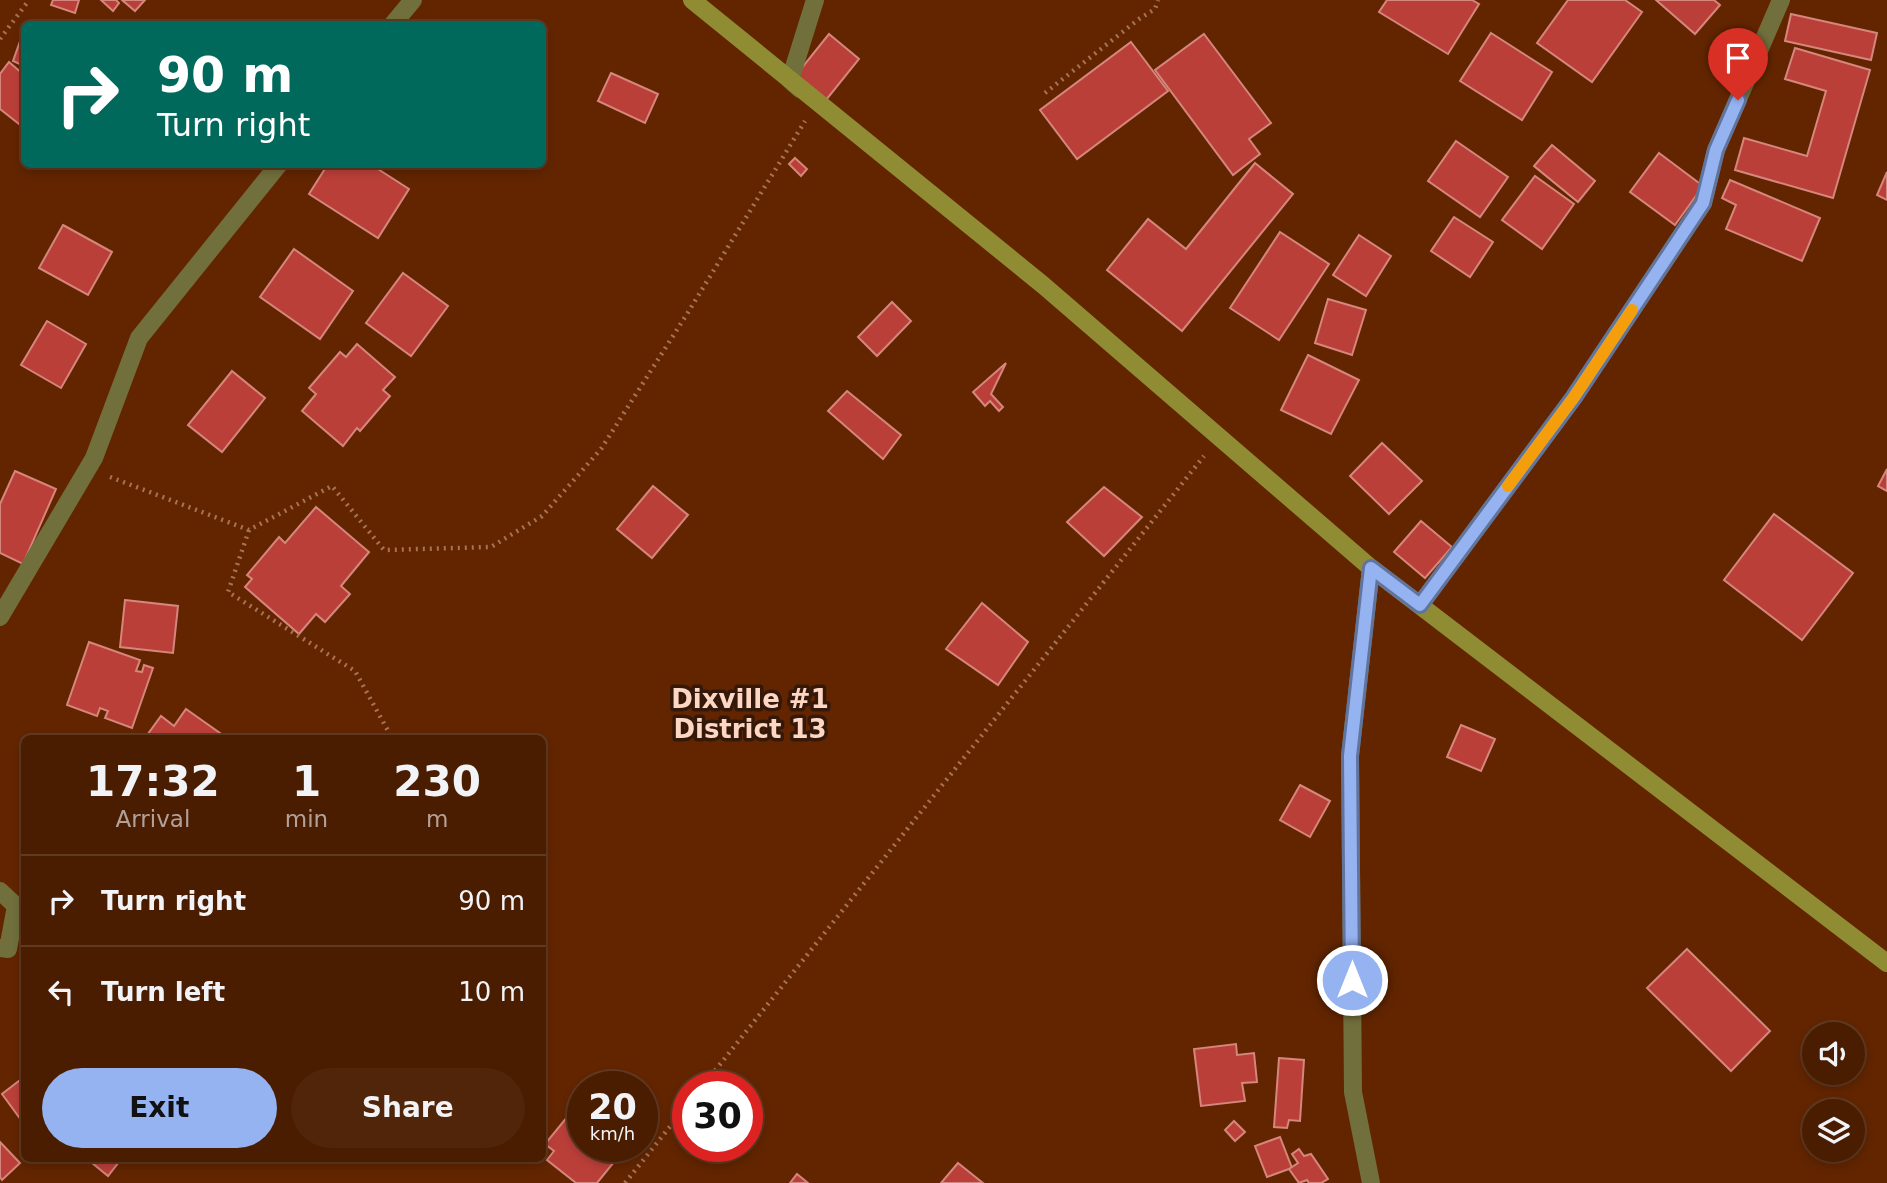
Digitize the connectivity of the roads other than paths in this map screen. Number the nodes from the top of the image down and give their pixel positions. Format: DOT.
graph roads {
  1 [pos="413,0"];
  2 [pos="692,0"];
  3 [pos="815,0"];
  4 [pos="1781,0"];
  5 [pos="396,21"];
  6 [pos="816,102"];
  7 [pos="276,168"];
  8 [pos="1371,568"];
  9 [pos="1420,605"];
  10 [pos="0,617"];
  11 [pos="0,891"];
  12 [pos="0,948"];
  13 [pos="1887,963"];
  14 [pos="1371,1183"];
  1 -- 5 [label="street"];
  2 -- 6 [label="main road"];
  3 -- 6 [label="street"];
  4 -- 9 [label="street"];
  6 -- 8 [label="main road"];
  7 -- 10 [label="street"];
  8 -- 9 [label="main road"];
  8 -- 14 [label="street"];
  9 -- 13 [label="main road"];
  11 -- 12 [label="street"];
}
